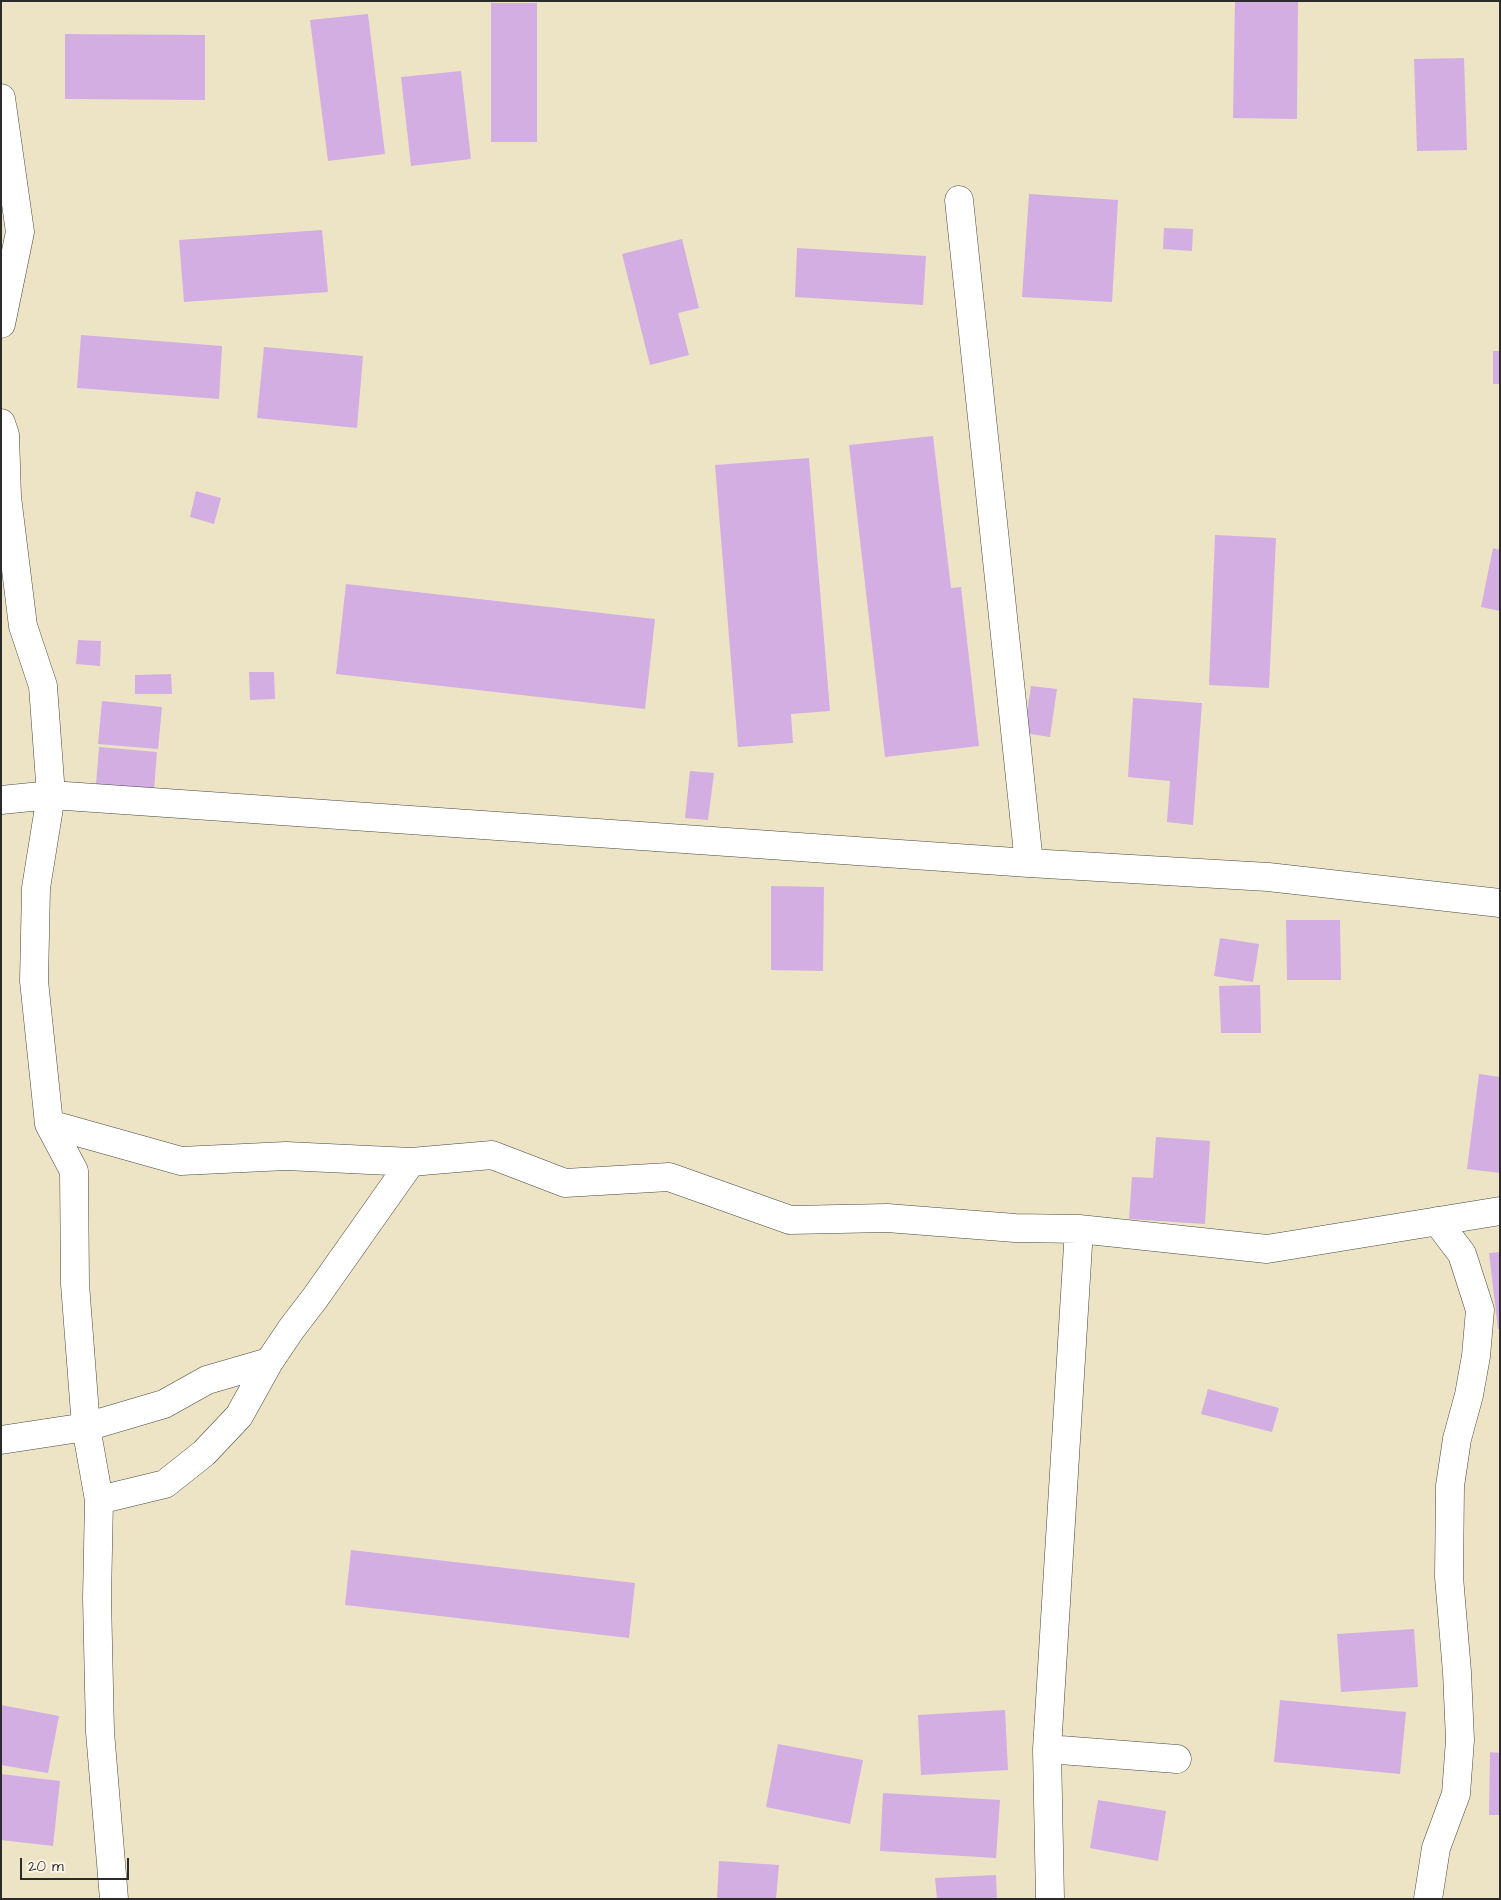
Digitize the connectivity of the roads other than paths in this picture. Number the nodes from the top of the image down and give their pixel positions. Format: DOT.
graph roads {
  1 [pos="1,98"];
  2 [pos="959,200"];
  3 [pos="1,324"];
  4 [pos="1,423"];
  5 [pos="51,795"];
  6 [pos="1,800"];
  7 [pos="1029,863"];
  8 [pos="1500,903"];
  9 [pos="49,1124"];
  10 [pos="411,1162"];
  11 [pos="1500,1211"];
  12 [pos="1437,1221"];
  13 [pos="1079,1229"];
  14 [pos="269,1362"];
  15 [pos="86,1427"];
  16 [pos="1,1440"];
  17 [pos="99,1500"];
  18 [pos="1047,1749"];
  19 [pos="1178,1759"];
  20 [pos="114,1899"];
  21 [pos="1050,1899"];
  22 [pos="1428,1899"];
  1 -- 3 [label="street"];
  2 -- 7 [label="street"];
  4 -- 5 [label="street"];
  5 -- 6 [label="street"];
  5 -- 7 [label="street"];
  5 -- 9 [label="street"];
  7 -- 8 [label="street"];
  9 -- 10 [label="street"];
  9 -- 15 [label="street"];
  10 -- 13 [label="street"];
  10 -- 14 [label="street"];
  11 -- 12 [label="street"];
  12 -- 13 [label="street"];
  12 -- 22 [label="street"];
  13 -- 18 [label="street"];
  14 -- 15 [label="street"];
  14 -- 17 [label="street"];
  15 -- 16 [label="street"];
  15 -- 17 [label="street"];
  17 -- 20 [label="street"];
  18 -- 19 [label="street"];
  18 -- 21 [label="street"];
}
